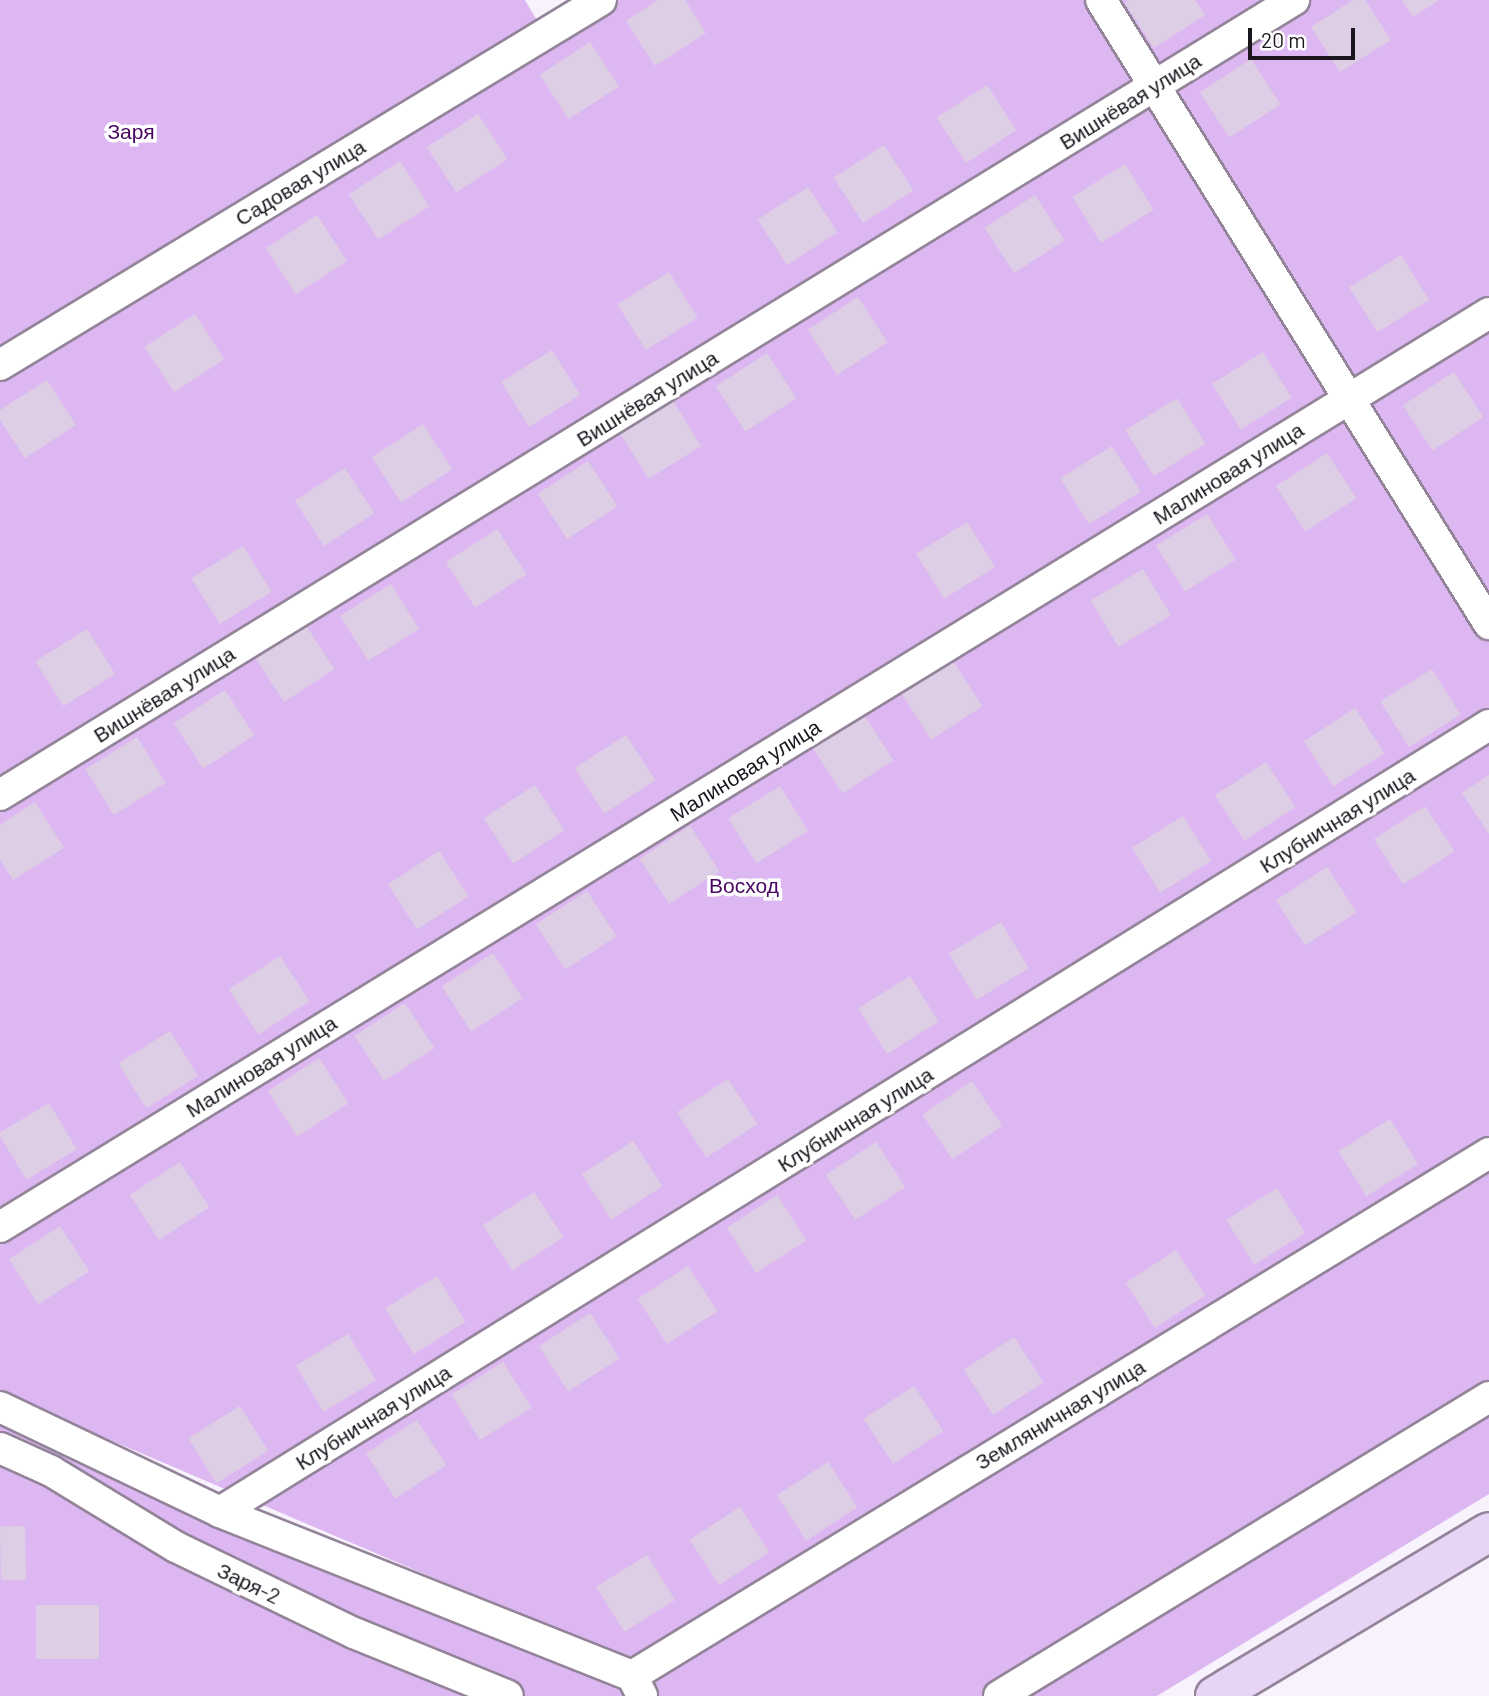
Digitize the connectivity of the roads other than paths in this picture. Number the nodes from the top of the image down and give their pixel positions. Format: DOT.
graph roads {
  1 [pos="601,0"];
  2 [pos="1101,0"];
  3 [pos="1294,0"];
  4 [pos="1154,86"];
  5 [pos="1489,313"];
  6 [pos="0,365"];
  7 [pos="1349,398"];
  8 [pos="1489,624"];
  9 [pos="1489,725"];
  10 [pos="0,795"];
  11 [pos="1489,1153"];
  12 [pos="0,1227"];
  13 [pos="1489,1397"];
  14 [pos="0,1407"];
  15 [pos="0,1448"];
  16 [pos="220,1512"];
  17 [pos="1489,1532"];
  18 [pos="637,1686"];
  19 [pos="508,1696"];
  20 [pos="999,1696"];
  21 [pos="1215,1696"];
  1 -- 6 [label="street, Садовая улица"];
  2 -- 4 [label="street"];
  3 -- 4 [label="street, Вишнёвая улица"];
  4 -- 7 [label="street"];
  4 -- 10 [label="street, Вишнёвая улица"];
  5 -- 7 [label="street, Малиновая улица"];
  7 -- 8 [label="street"];
  7 -- 12 [label="street, Малиновая улица"];
  9 -- 16 [label="street, Клубничная улица"];
  11 -- 18 [label="street, Земляничная улица"];
  13 -- 20 [label="street"];
  14 -- 16 [label="street"];
  15 -- 19 [label="street, Заря-2"];
  16 -- 18 [label="street"];
  17 -- 21 [label="highway"];
}
